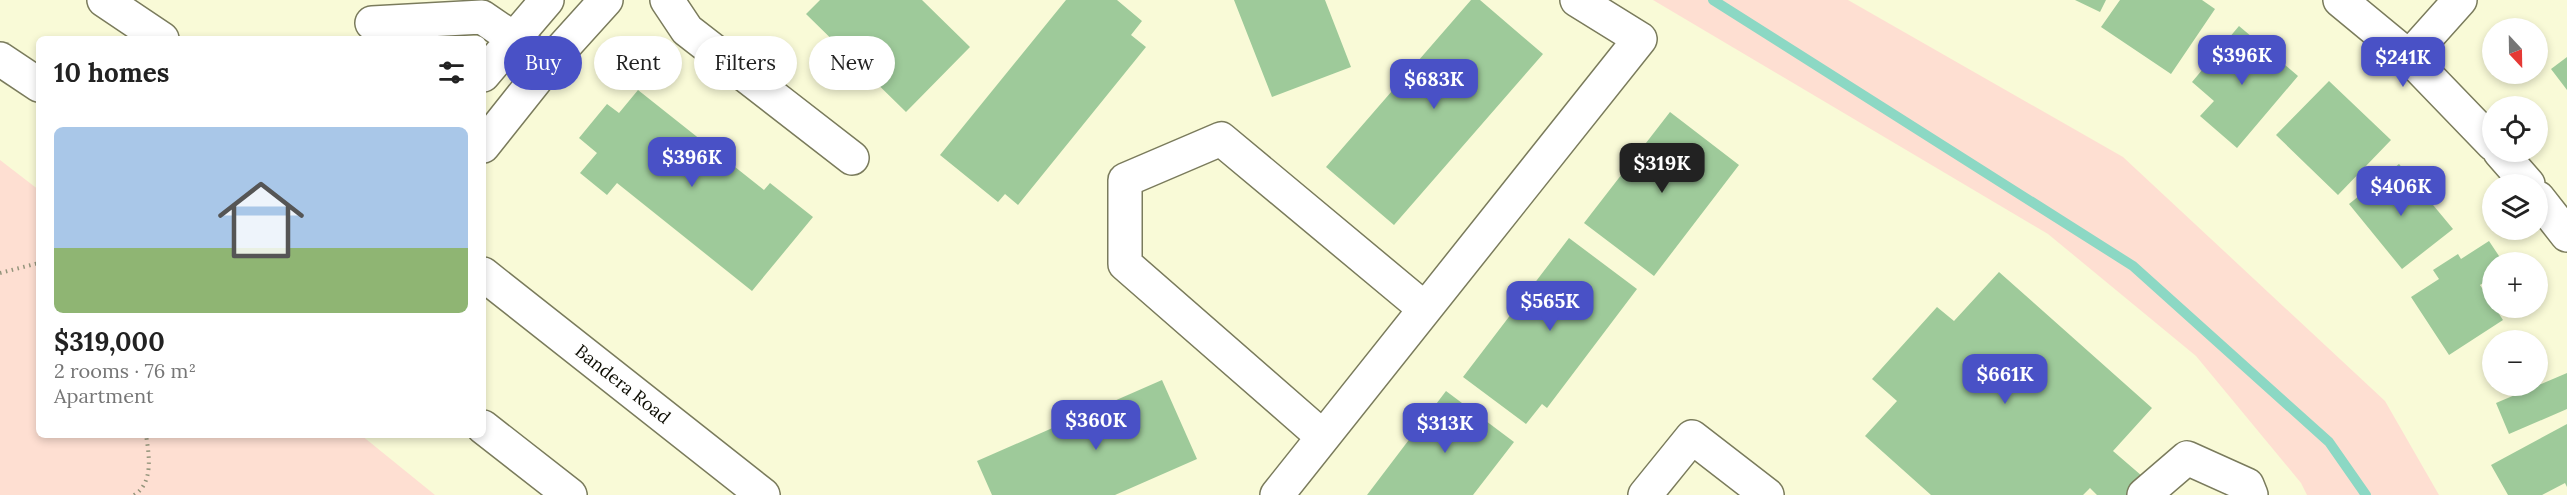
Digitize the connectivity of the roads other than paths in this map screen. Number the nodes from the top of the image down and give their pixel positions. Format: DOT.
graph roads {
  1 [pos="104,0"];
  2 [pos="547,0"];
  3 [pos="606,0"];
  4 [pos="667,0"];
  5 [pos="1577,0"];
  6 [pos="2340,0"];
  7 [pos="2460,0"];
  8 [pos="372,23"];
  9 [pos="158,36"];
  10 [pos="513,36"];
  11 [pos="573,36"];
  12 [pos="504,48"];
  13 [pos="2409,57"];
  14 [pos="0,59"];
  15 [pos="486,71"];
  16 [pos="36,83"];
  17 [pos="528,90"];
  18 [pos="2482,133"];
  19 [pos="486,142"];
  20 [pos="852,158"];
  21 [pos="2509,162"];
  22 [pos="2519,174"];
  23 [pos="2548,211"];
  24 [pos="2567,235"];
  25 [pos="486,276"];
  26 [pos="1425,309"];
  27 [pos="486,430"];
  28 [pos="1323,437"];
  29 [pos="570,495"];
  30 [pos="763,495"];
  31 [pos="1277,495"];
  32 [pos="1645,495"];
  33 [pos="1767,495"];
  34 [pos="2144,495"];
  35 [pos="2251,495"];
  1 -- 9 [label="main road"];
  2 -- 10 [label="main road"];
  3 -- 11 [label="main road"];
  4 -- 20 [label="main road"];
  5 -- 26 [label="main road"];
  6 -- 13 [label="main road"];
  7 -- 13 [label="main road"];
  8 -- 10 [label="main road"];
  12 -- 15 [label="main road"];
  13 -- 18 [label="main road"];
  14 -- 16 [label="main road"];
  17 -- 19 [label="main road"];
  21 -- 22 [label="main road"];
  23 -- 24 [label="main road"];
  25 -- 30 [label="main road, Bandera Road"];
  26 -- 28 [label="main road"];
  26 -- 28 [label="main road"];
  27 -- 29 [label="main road"];
  28 -- 31 [label="main road"];
  32 -- 33 [label="main road"];
  34 -- 35 [label="main road"];
}
